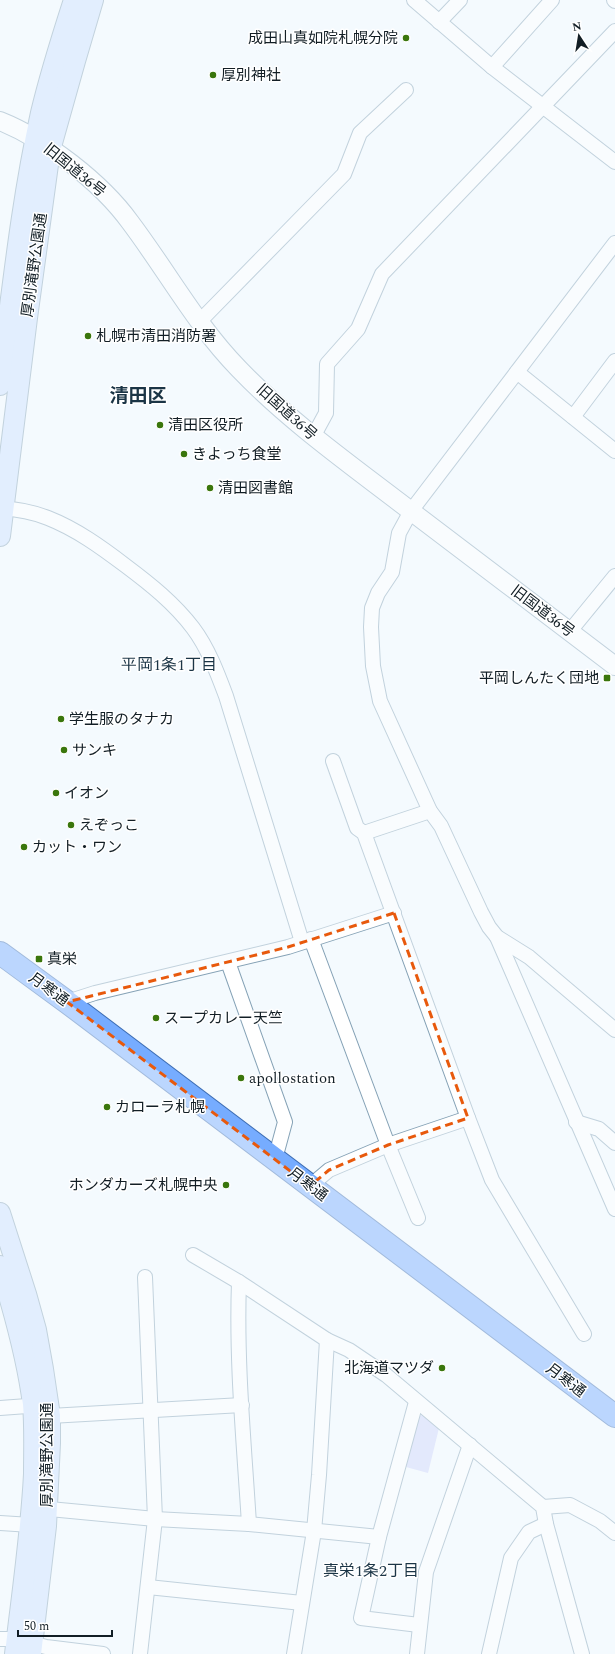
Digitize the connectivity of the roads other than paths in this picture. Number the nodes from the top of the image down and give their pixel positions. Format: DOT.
graph roads {
  1 [pos="74,0"];
  2 [pos="93,0"];
  3 [pos="414,0"];
  4 [pos="460,0"];
  5 [pos="552,0"];
  6 [pos="439,22"];
  7 [pos="615,31"];
  8 [pos="492,67"];
  9 [pos="406,90"];
  10 [pos="543,106"];
  11 [pos="0,121"];
  12 [pos="43,144"];
  13 [pos="615,162"];
  14 [pos="615,243"];
  15 [pos="199,322"];
  16 [pos="615,361"];
  17 [pos="517,372"];
  18 [pos="0,385"];
  19 [pos="573,417"];
  20 [pos="313,437"];
  21 [pos="615,451"];
  22 [pos="1,508"];
  23 [pos="411,511"];
  24 [pos="0,536"];
  25 [pos="615,576"];
  26 [pos="570,631"];
  27 [pos="615,666"];
  28 [pos="333,761"];
  29 [pos="430,811"];
  30 [pos="364,833"];
  31 [pos="394,913"];
  32 [pos="498,937"];
  33 [pos="307,940"];
  34 [pos="0,953"];
  35 [pos="228,962"];
  36 [pos="67,1002"];
  37 [pos="615,1030"];
  38 [pos="468,1118"];
  39 [pos="576,1122"];
  40 [pos="615,1143"];
  41 [pos="388,1145"];
  42 [pos="275,1159"];
  43 [pos="310,1186"];
  44 [pos="615,1209"];
  45 [pos="0,1214"];
  46 [pos="418,1218"];
  47 [pos="193,1255"];
  48 [pos="6,1274"];
  49 [pos="146,1277"];
  50 [pos="239,1282"];
  51 [pos="584,1334"];
  52 [pos="328,1340"];
  53 [pos="416,1402"];
  54 [pos="242,1405"];
  55 [pos="0,1408"];
  56 [pos="44,1408"];
  57 [pos="151,1409"];
  58 [pos="615,1416"];
  59 [pos="470,1445"];
  60 [pos="543,1507"];
  61 [pos="37,1514"];
  62 [pos="155,1519"];
  63 [pos="0,1523"];
  64 [pos="249,1524"];
  65 [pos="546,1524"];
  66 [pos="314,1531"];
  67 [pos="615,1533"];
  68 [pos="379,1537"];
  69 [pos="148,1586"];
  70 [pos="302,1603"];
  71 [pos="420,1625"];
  72 [pos="19,1646"];
  73 [pos="103,1654"];
  74 [pos="140,1654"];
  75 [pos="294,1654"];
  76 [pos="417,1654"];
  77 [pos="489,1654"];
  78 [pos="582,1654"];
  1 -- 12 [label="main road, 厚別滝野公園通"];
  2 -- 12 [label="main road, 厚別滝野公園通"];
  3 -- 6 [label="street"];
  4 -- 6 [label="street"];
  5 -- 8 [label="street"];
  6 -- 8 [label="street"];
  7 -- 10 [label="street"];
  8 -- 10 [label="street"];
  9 -- 15 [label="street"];
  10 -- 13 [label="street"];
  10 -- 20 [label="street"];
  11 -- 12 [label="street, 旧国道36号"];
  12 -- 15 [label="street, 旧国道36号"];
  12 -- 18 [label="main road, 厚別滝野公園通"];
  12 -- 22 [label="main road, 厚別滝野公園通"];
  14 -- 17 [label="street"];
  15 -- 20 [label="street, 旧国道36号"];
  16 -- 19 [label="street"];
  17 -- 19 [label="street"];
  17 -- 23 [label="street"];
  19 -- 21 [label="street"];
  20 -- 23 [label="street, 旧国道36号"];
  22 -- 24 [label="main road, 厚別滝野公園通"];
  22 -- 33 [label="street"];
  23 -- 26 [label="street, 旧国道36号"];
  23 -- 29 [label="street"];
  25 -- 26 [label="street"];
  26 -- 27 [label="street, 旧国道36号"];
  28 -- 30 [label="street"];
  29 -- 30 [label="street"];
  29 -- 32 [label="street"];
  30 -- 31 [label="street"];
  31 -- 33 [label="street"];
  31 -- 38 [label="street"];
  32 -- 37 [label="street"];
  32 -- 39 [label="street"];
  33 -- 35 [label="street"];
  33 -- 41 [label="street"];
  34 -- 36 [label="highway, 月寒通"];
  35 -- 36 [label="street"];
  35 -- 42 [label="street"];
  36 -- 42 [label="highway, 月寒通"];
  38 -- 41 [label="street"];
  38 -- 51 [label="street"];
  39 -- 40 [label="street"];
  39 -- 44 [label="street"];
  41 -- 43 [label="street"];
  41 -- 46 [label="street"];
  42 -- 43 [label="highway, 月寒通"];
  43 -- 58 [label="highway, 月寒通"];
  45 -- 48 [label="main road, 厚別滝野公園通"];
  47 -- 50 [label="street"];
  48 -- 56 [label="main road, 厚別滝野公園通"];
  49 -- 57 [label="street"];
  50 -- 52 [label="street"];
  50 -- 54 [label="street"];
  52 -- 53 [label="street"];
  52 -- 66 [label="street"];
  53 -- 59 [label="street"];
  53 -- 68 [label="street"];
  54 -- 57 [label="street"];
  54 -- 64 [label="street"];
  55 -- 56 [label="street"];
  56 -- 57 [label="street"];
  56 -- 61 [label="main road, 厚別滝野公園通"];
  57 -- 62 [label="street"];
  59 -- 60 [label="street"];
  59 -- 71 [label="street"];
  60 -- 65 [label="street"];
  60 -- 67 [label="street"];
  61 -- 62 [label="street"];
  61 -- 63 [label="street"];
  61 -- 72 [label="main road, 厚別滝野公園通"];
  62 -- 64 [label="street"];
  62 -- 69 [label="street"];
  64 -- 66 [label="street"];
  65 -- 77 [label="street"];
  65 -- 78 [label="street"];
  66 -- 68 [label="street"];
  66 -- 70 [label="street"];
  68 -- 71 [label="street"];
  69 -- 70 [label="street"];
  69 -- 74 [label="street"];
  70 -- 75 [label="street"];
  71 -- 76 [label="street"];
  72 -- 73 [label="street"];
}
